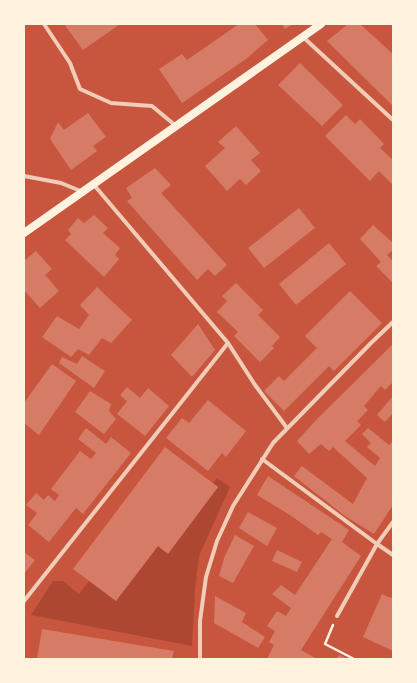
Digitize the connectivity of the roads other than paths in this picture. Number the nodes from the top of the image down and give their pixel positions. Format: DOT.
graph roads {
  1 [pos="44,24"];
  2 [pos="321,24"];
  3 [pos="303,37"];
  4 [pos="393,120"];
  5 [pos="176,127"];
  6 [pos="24,176"];
  7 [pos="94,185"];
  8 [pos="83,192"];
  9 [pos="24,234"];
  10 [pos="393,322"];
  11 [pos="228,344"];
  12 [pos="287,428"];
  13 [pos="262,459"];
  14 [pos="393,522"];
  15 [pos="377,544"];
  16 [pos="393,555"];
  17 [pos="24,601"];
  18 [pos="336,616"];
  19 [pos="200,659"];
  1 -- 5 [label="street"];
  2 -- 3 [label="main road"];
  3 -- 4 [label="street"];
  3 -- 5 [label="main road"];
  5 -- 7 [label="main road"];
  6 -- 8 [label="street"];
  7 -- 8 [label="main road"];
  7 -- 11 [label="street"];
  8 -- 9 [label="main road"];
  10 -- 12 [label="street"];
  11 -- 12 [label="street"];
  11 -- 17 [label="street"];
  12 -- 13 [label="street"];
  13 -- 15 [label="street"];
  13 -- 19 [label="street"];
  14 -- 15 [label="street"];
  15 -- 16 [label="street"];
  15 -- 18 [label="street"];
}
